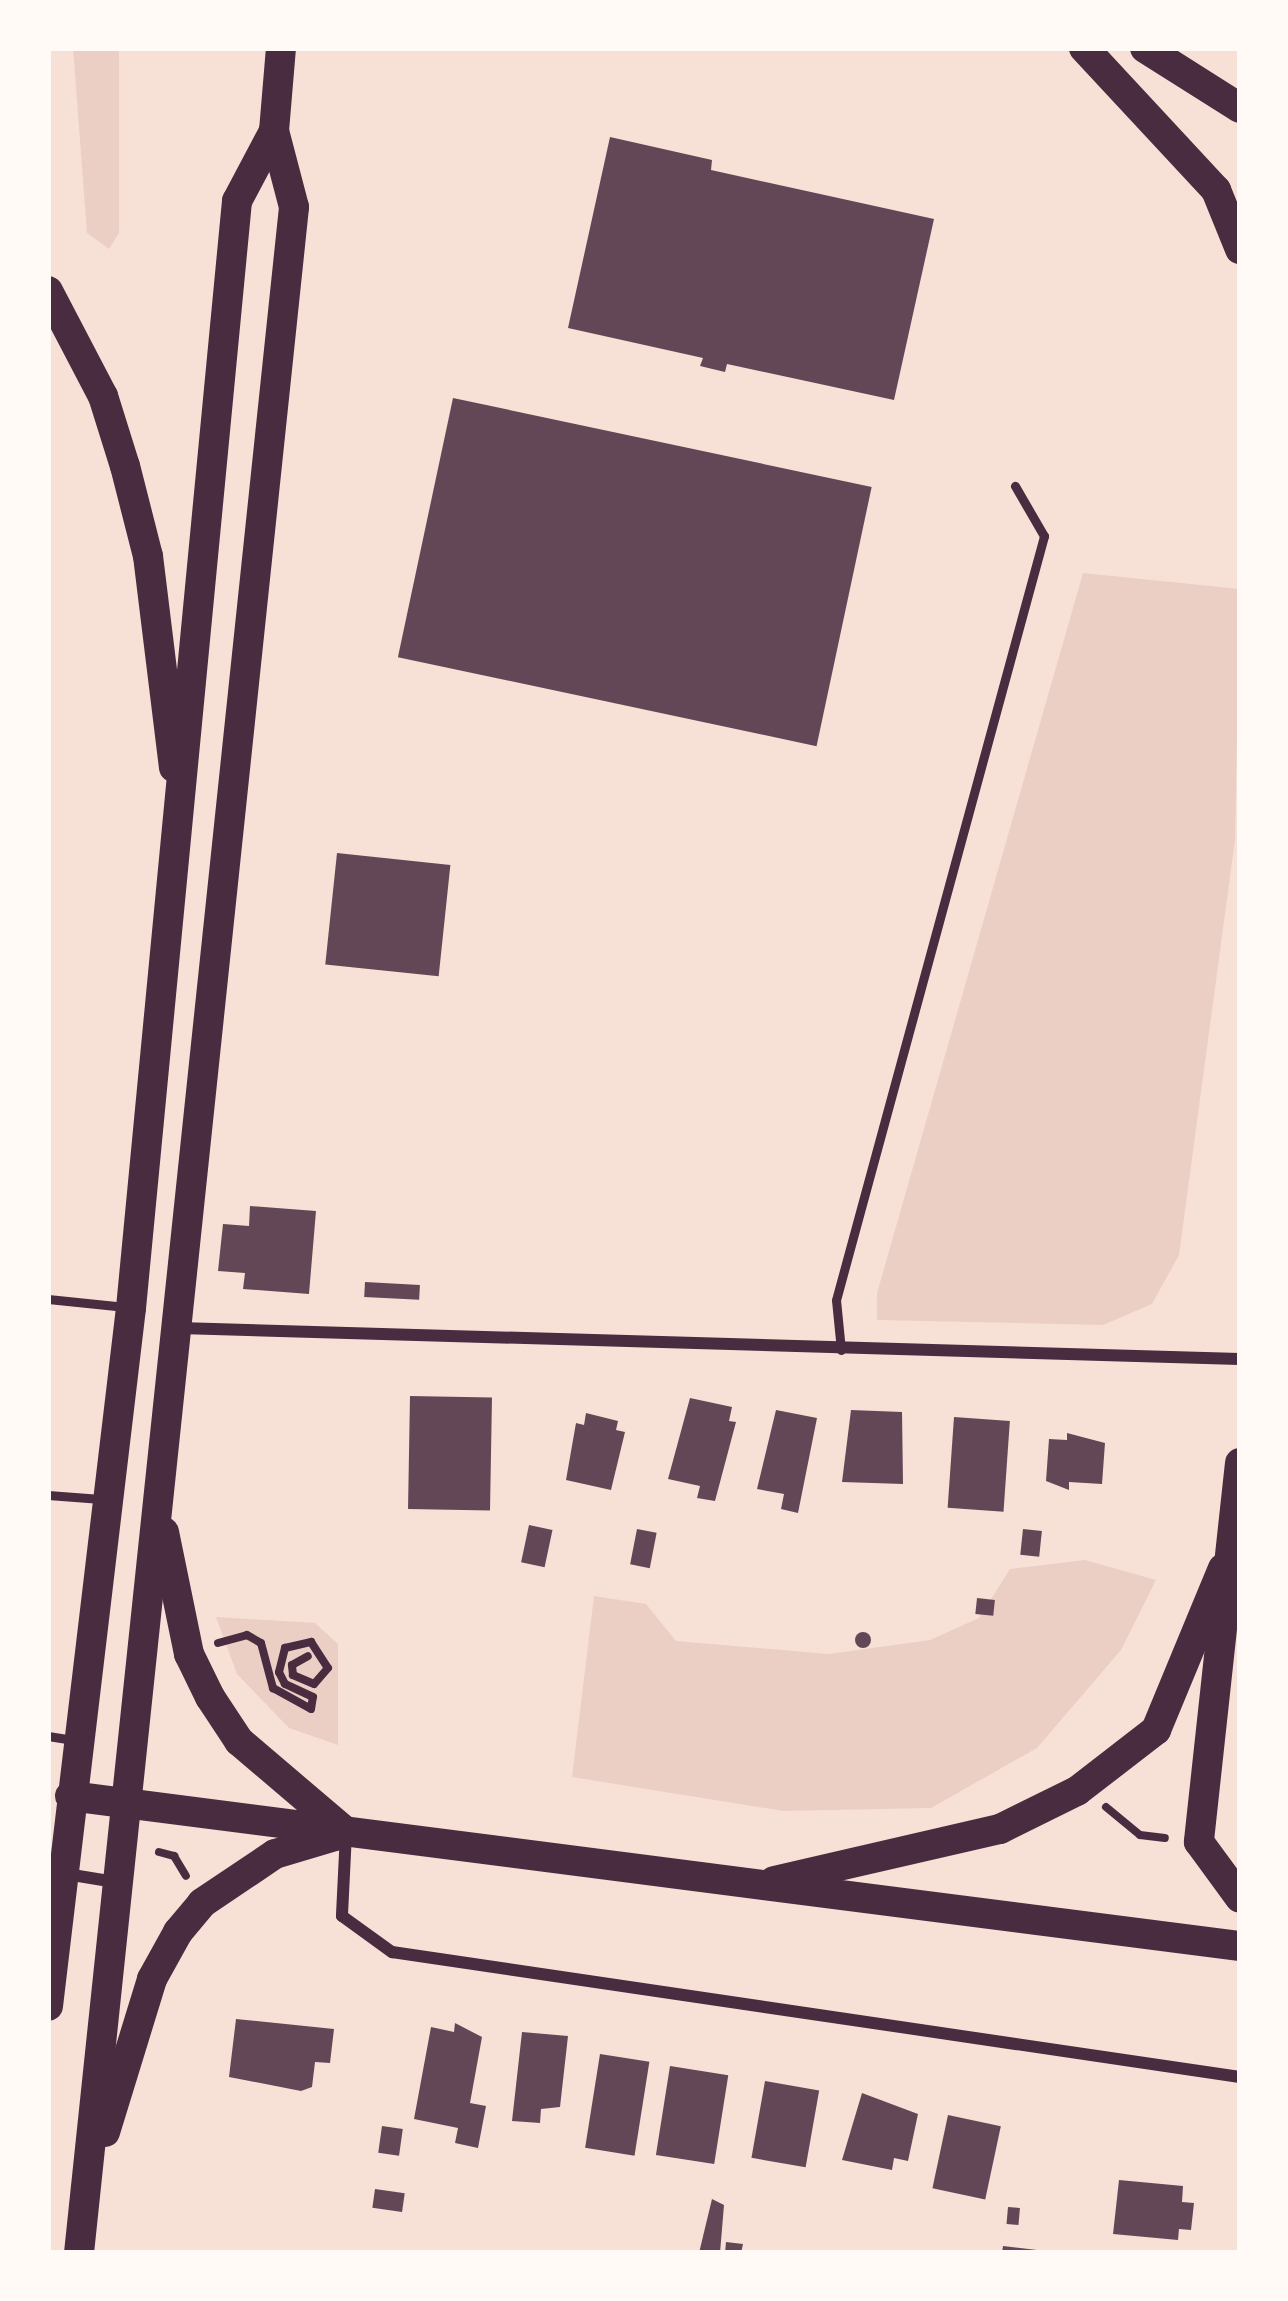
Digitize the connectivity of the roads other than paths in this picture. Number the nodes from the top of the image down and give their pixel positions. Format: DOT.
graph roads {
  1 [pos="280,48"];
  2 [pos="1084,48"];
  3 [pos="1145,48"];
  4 [pos="1240,109"];
  5 [pos="274,131"];
  6 [pos="1240,249"];
  7 [pos="48,291"];
  8 [pos="1015,486"];
  9 [pos="182,807"];
  10 [pos="48,1299"];
  11 [pos="131,1308"];
  12 [pos="178,1328"];
  13 [pos="842,1350"];
  14 [pos="1240,1359"];
  15 [pos="1240,1462"];
  16 [pos="48,1495"];
  17 [pos="107,1499"];
  18 [pos="159,1504"];
  19 [pos="1223,1568"];
  20 [pos="62,1738"];
  21 [pos="70,1796"];
  22 [pos="124,1803"];
  23 [pos="346,1832"];
  24 [pos="55,1872"];
  25 [pos="116,1882"];
  26 [pos="744,1886"];
  27 [pos="1240,1898"];
  28 [pos="1240,1946"];
  29 [pos="48,2006"];
  30 [pos="1240,2078"];
  31 [pos="86,2197"];
  32 [pos="79,2253"];
  1 -- 5 [label="main road"];
  2 -- 6 [label="main road"];
  3 -- 4 [label="main road"];
  5 -- 9 [label="main road"];
  5 -- 12 [label="main road"];
  7 -- 9 [label="main road"];
  8 -- 13 [label="lane"];
  9 -- 11 [label="main road"];
  10 -- 11 [label="lane"];
  11 -- 17 [label="main road"];
  12 -- 13 [label="street"];
  12 -- 18 [label="main road"];
  13 -- 14 [label="street"];
  15 -- 19 [label="main road"];
  16 -- 17 [label="lane"];
  17 -- 20 [label="main road"];
  18 -- 22 [label="main road"];
  18 -- 23 [label="main road"];
  19 -- 26 [label="main road"];
  19 -- 27 [label="main road"];
  20 -- 21 [label="main road"];
  21 -- 22 [label="main road"];
  21 -- 24 [label="main road"];
  22 -- 23 [label="main road"];
  22 -- 25 [label="main road"];
  23 -- 26 [label="main road"];
  23 -- 30 [label="street"];
  23 -- 31 [label="main road"];
  24 -- 25 [label="street"];
  24 -- 29 [label="main road"];
  25 -- 31 [label="main road"];
  26 -- 28 [label="main road"];
  31 -- 32 [label="main road"];
}
